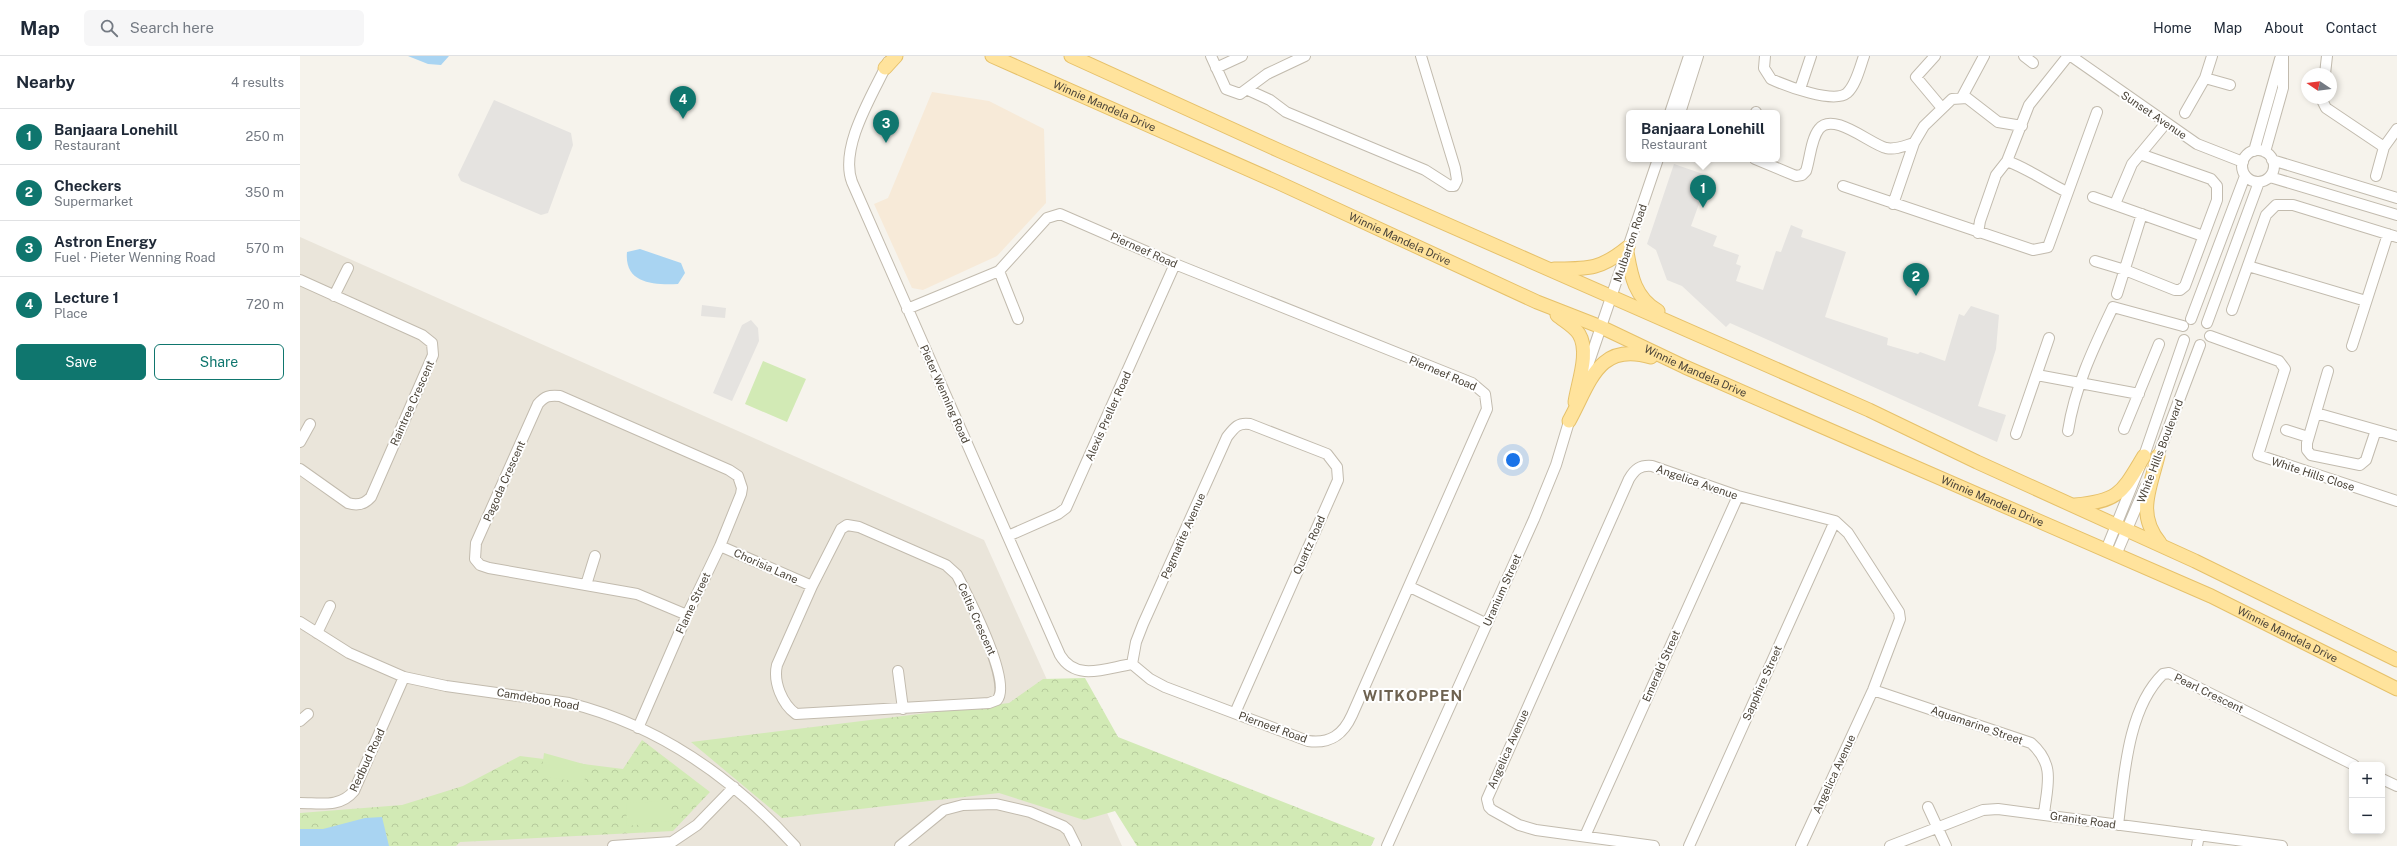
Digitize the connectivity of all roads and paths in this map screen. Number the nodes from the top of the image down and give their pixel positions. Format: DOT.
graph roads {
  1 [pos="896,56"];
  2 [pos="992,56"];
  3 [pos="1071,56"];
  4 [pos="1211,56"];
  5 [pos="1242,56"];
  6 [pos="1305,56"];
  7 [pos="1421,56"];
  8 [pos="1690,56"];
  9 [pos="1698,56"];
  10 [pos="1765,56"];
  11 [pos="1811,56"];
  12 [pos="1864,56"];
  13 [pos="1935,56"];
  14 [pos="1984,56"];
  15 [pos="2024,56"];
  16 [pos="2068,56"];
  17 [pos="2071,56"];
  18 [pos="2212,56"];
  19 [pos="2282,56"];
  20 [pos="2327,56"];
  21 [pos="888,62"];
  22 [pos="2033,63"];
  23 [pos="1216,68"];
  24 [pos="2326,68"];
  25 [pos="2205,78"];
  26 [pos="2230,85"];
  27 [pos="1800,89"];
  28 [pos="1248,90"];
  29 [pos="1962,97"];
  30 [pos="2324,104"];
  31 [pos="1942,108"];
  32 [pos="1671,110"];
  33 [pos="1681,110"];
  34 [pos="2097,112"];
  35 [pos="2185,113"];
  36 [pos="2166,123"];
  37 [pos="2022,126"];
  38 [pos="2397,129"];
  39 [pos="1914,143"];
  40 [pos="2384,147"];
  41 [pos="1895,149"];
  42 [pos="2260,152"];
  43 [pos="2140,154"];
  44 [pos="2272,160"];
  45 [pos="2007,161"];
  46 [pos="1657,162"];
  47 [pos="1762,162"];
  48 [pos="1908,162"];
  49 [pos="2243,162"];
  50 [pos="2246,176"];
  51 [pos="2376,176"];
  52 [pos="2270,177"];
  53 [pos="2259,182"];
  54 [pos="1843,186"];
  55 [pos="2067,192"];
  56 [pos="2093,197"];
  57 [pos="2397,198"];
  58 [pos="1893,204"];
  59 [pos="2115,204"];
  60 [pos="2142,214"];
  61 [pos="2397,215"];
  62 [pos="1978,233"];
  63 [pos="2392,235"];
  64 [pos="2203,236"];
  65 [pos="1627,250"];
  66 [pos="2095,261"];
  67 [pos="1175,264"];
  68 [pos="2248,266"];
  69 [pos="348,268"];
  70 [pos="1550,269"];
  71 [pos="2125,270"];
  72 [pos="999,271"];
  73 [pos="300,280"];
  74 [pos="2117,294"];
  75 [pos="334,296"];
  76 [pos="1612,296"];
  77 [pos="1537,302"];
  78 [pos="2366,302"];
  79 [pos="907,309"];
  80 [pos="2232,310"];
  81 [pos="1018,319"];
  82 [pos="2191,319"];
  83 [pos="2207,323"];
  84 [pos="2183,326"];
  85 [pos="1601,327"];
  86 [pos="1687,328"];
  87 [pos="2210,336"];
  88 [pos="2049,338"];
  89 [pos="2184,340"];
  90 [pos="2159,344"];
  91 [pos="2200,346"];
  92 [pos="2352,346"];
  93 [pos="1685,367"];
  94 [pos="2328,371"];
  95 [pos="2037,374"];
  96 [pos="2080,381"];
  97 [pos="2139,394"];
  98 [pos="1574,406"];
  99 [pos="2316,413"];
  100 [pos="1569,421"];
  101 [pos="310,424"];
  102 [pos="1250,424"];
  103 [pos="2124,429"];
  104 [pos="2286,430"];
  105 [pos="2376,430"];
  106 [pos="2068,431"];
  107 [pos="2016,434"];
  108 [pos="2397,436"];
  109 [pos="2308,437"];
  110 [pos="300,442"];
  111 [pos="2144,456"];
  112 [pos="2158,456"];
  113 [pos="300,469"];
  114 [pos="738,476"];
  115 [pos="1738,496"];
  116 [pos="2397,500"];
  117 [pos="2073,505"];
  118 [pos="1835,521"];
  119 [pos="2122,527"];
  120 [pos="1008,536"];
  121 [pos="2161,545"];
  122 [pos="720,546"];
  123 [pos="2111,553"];
  124 [pos="595,556"];
  125 [pos="586,585"];
  126 [pos="812,586"];
  127 [pos="1410,588"];
  128 [pos="330,606"];
  129 [pos="687,614"];
  130 [pos="300,622"];
  131 [pos="1487,624"];
  132 [pos="317,633"];
  133 [pos="2397,660"];
  134 [pos="1132,664"];
  135 [pos="898,671"];
  136 [pos="404,677"];
  137 [pos="2397,688"];
  138 [pos="1873,690"];
  139 [pos="903,709"];
  140 [pos="1235,713"];
  141 [pos="308,714"];
  142 [pos="300,721"];
  143 [pos="638,728"];
  144 [pos="2349,763"];
  145 [pos="2385,780"];
  146 [pos="2397,786"];
  147 [pos="734,787"];
  148 [pos="300,803"];
  149 [pos="1928,806"];
  150 [pos="2044,814"];
  151 [pos="2118,825"];
  152 [pos="1938,826"];
  153 [pos="2199,835"];
  154 [pos="1585,836"];
  155 [pos="672,844"];
  156 [pos="613,846"];
  157 [pos="795,846"];
  158 [pos="900,846"];
  159 [pos="1076,846"];
  160 [pos="1387,846"];
  161 [pos="1654,846"];
  162 [pos="1689,846"];
  163 [pos="1801,846"];
  164 [pos="1890,846"];
  165 [pos="1946,846"];
  166 [pos="2197,846"];
  167 [pos="2282,846"];
  1 -- 21 [label="main road"];
  2 -- 77 [label="main road, Winnie Mandela Drive"];
  3 -- 70 [label="main road"];
  4 -- 23 [label="street"];
  5 -- 23 [label="street"];
  6 -- 28 [label="street"];
  7 -- 28 [label="street"];
  8 -- 32 [label="street"];
  9 -- 33 [label="street"];
  10 -- 27 [label="street"];
  11 -- 27 [label="street"];
  12 -- 27 [label="street"];
  13 -- 31 [label="street"];
  14 -- 29 [label="street"];
  15 -- 22 [label="street"];
  16 -- 37 [label="street"];
  17 -- 36 [label="street, Sunset Avenue"];
  18 -- 25 [label="street"];
  19 -- 42 [label="street"];
  20 -- 24 [label="street"];
  21 -- 79 [label="street, Pieter Wenning Road"];
  23 -- 28 [label="street"];
  25 -- 26 [label="street"];
  25 -- 35 [label="street"];
  29 -- 31 [label="street"];
  29 -- 37 [label="street"];
  30 -- 40 [label="street"];
  31 -- 39 [label="street"];
  34 -- 55 [label="street"];
  36 -- 43 [label="street"];
  36 -- 49 [label="street, Sunset Avenue"];
  37 -- 45 [label="street"];
  38 -- 40 [label="street"];
  39 -- 41 [label="street"];
  39 -- 48 [label="street"];
  40 -- 51 [label="street"];
  41 -- 47 [label="street"];
  41 -- 48 [label="street"];
  42 -- 44 [label="street"];
  42 -- 49 [label="street"];
  43 -- 59 [label="street"];
  43 -- 64 [label="street"];
  44 -- 52 [label="street"];
  44 -- 57 [label="street"];
  45 -- 55 [label="street"];
  45 -- 62 [label="street"];
  46 -- 65 [label="street, Mulbarton Road"];
  48 -- 58 [label="street"];
  49 -- 50 [label="street"];
  50 -- 53 [label="street"];
  50 -- 82 [label="street"];
  52 -- 53 [label="street"];
  52 -- 61 [label="street"];
  53 -- 83 [label="street"];
  54 -- 58 [label="street"];
  55 -- 62 [label="street"];
  56 -- 59 [label="street"];
  58 -- 62 [label="street"];
  59 -- 60 [label="street"];
  60 -- 64 [label="street"];
  60 -- 71 [label="street"];
  63 -- 68 [label="street"];
  63 -- 78 [label="street"];
  64 -- 71 [label="street"];
  65 -- 70 [label="main road"];
  65 -- 76 [label="street, Mulbarton Road"];
  65 -- 86 [label="main road"];
  66 -- 71 [label="street"];
  67 -- 72 [label="street, Pierneef Road"];
  67 -- 120 [label="street, Alexis Preller Road"];
  67 -- 127 [label="street, Pierneef Road"];
  68 -- 78 [label="street"];
  68 -- 80 [label="street"];
  69 -- 75 [label="street"];
  70 -- 76 [label="main road"];
  71 -- 74 [label="street"];
  72 -- 79 [label="street, Pierneef Road"];
  72 -- 81 [label="street"];
  73 -- 75 [label="street, Raintree Crescent"];
  75 -- 113 [label="street, Raintree Crescent"];
  76 -- 85 [label="street, Mulbarton Road"];
  76 -- 86 [label="main road"];
  77 -- 85 [label="main road, Winnie Mandela Drive"];
  77 -- 98 [label="main road"];
  78 -- 92 [label="street"];
  79 -- 120 [label="street, Pieter Wenning Road"];
  82 -- 83 [label="street"];
  82 -- 84 [label="street"];
  83 -- 87 [label="street"];
  84 -- 89 [label="street"];
  84 -- 96 [label="street"];
  85 -- 93 [label="main road, Winnie Mandela Drive"];
  85 -- 98 [label="street, Uranium Street"];
  86 -- 117 [label="main road"];
  87 -- 91 [label="street"];
  87 -- 116 [label="street, White Hills Close"];
  88 -- 95 [label="street"];
  89 -- 91 [label="street"];
  89 -- 111 [label="street, White Hills Boulevard"];
  90 -- 97 [label="street"];
  91 -- 112 [label="street, White Hills Boulevard"];
  93 -- 100 [label="main road"];
  93 -- 123 [label="main road, Winnie Mandela Drive"];
  94 -- 99 [label="street"];
  95 -- 96 [label="street"];
  95 -- 107 [label="street"];
  96 -- 97 [label="street"];
  96 -- 106 [label="street"];
  97 -- 103 [label="street"];
  98 -- 100 [label="street, Uranium Street"];
  99 -- 105 [label="street"];
  99 -- 109 [label="street"];
  100 -- 131 [label="street, Uranium Street"];
  101 -- 110 [label="street"];
  102 -- 134 [label="street, Pegmatite Avenue"];
  102 -- 140 [label="street, Quartz Road"];
  104 -- 109 [label="street"];
  105 -- 108 [label="street"];
  105 -- 109 [label="street"];
  111 -- 117 [label="main road"];
  111 -- 119 [label="street, White Hills Boulevard"];
  112 -- 119 [label="street, White Hills Boulevard"];
  112 -- 121 [label="main road"];
  114 -- 122 [label="street, Flame Street"];
  114 -- 125 [label="street, Pagoda Crescent"];
  115 -- 118 [label="street, Angelica Avenue"];
  115 -- 154 [label="street, Emerald Street"];
  115 -- 154 [label="street, Angelica Avenue"];
  117 -- 119 [label="main road"];
  118 -- 138 [label="street, Angelica Avenue"];
  118 -- 162 [label="street, Sapphire Street"];
  119 -- 121 [label="main road"];
  119 -- 123 [label="street, White Hills Boulevard"];
  120 -- 134 [label="street, Pieter Wenning Road"];
  121 -- 133 [label="main road"];
  122 -- 126 [label="street, Chorisia Lane"];
  122 -- 129 [label="street, Flame Street"];
  123 -- 137 [label="main road, Winnie Mandela Drive"];
  124 -- 125 [label="street"];
  125 -- 129 [label="street, Pagoda Crescent"];
  126 -- 139 [label="street, Celtis Crescent"];
  126 -- 139 [label="street, Celtis Crescent"];
  127 -- 131 [label="street"];
  127 -- 140 [label="street, Pierneef Road"];
  128 -- 132 [label="street"];
  129 -- 143 [label="street, Flame Street"];
  130 -- 132 [label="street, Camdeboo Road"];
  131 -- 160 [label="street, Uranium Street"];
  132 -- 136 [label="street, Camdeboo Road"];
  134 -- 140 [label="street, Pierneef Road"];
  135 -- 139 [label="street"];
  136 -- 143 [label="street, Camdeboo Road"];
  136 -- 148 [label="street, Redbud Road"];
  138 -- 150 [label="street, Aquamarine Street"];
  138 -- 163 [label="street, Angelica Avenue"];
  141 -- 142 [label="street"];
  143 -- 147 [label="street, Camdeboo Road"];
  144 -- 151 [label="street, Pearl Crescent"];
  145 -- 146 [label="street"];
  147 -- 155 [label="street"];
  147 -- 157 [label="street, Camdeboo Road"];
  149 -- 152 [label="street"];
  150 -- 151 [label="street, Granite Road"];
  150 -- 152 [label="street, Granite Road"];
  151 -- 153 [label="street, Granite Road"];
  152 -- 164 [label="street, Granite Road"];
  152 -- 165 [label="street"];
  153 -- 166 [label="street"];
  153 -- 167 [label="street, Granite Road"];
  154 -- 161 [label="street, Angelica Avenue"];
  155 -- 156 [label="street"];
  158 -- 159 [label="street"];
}
